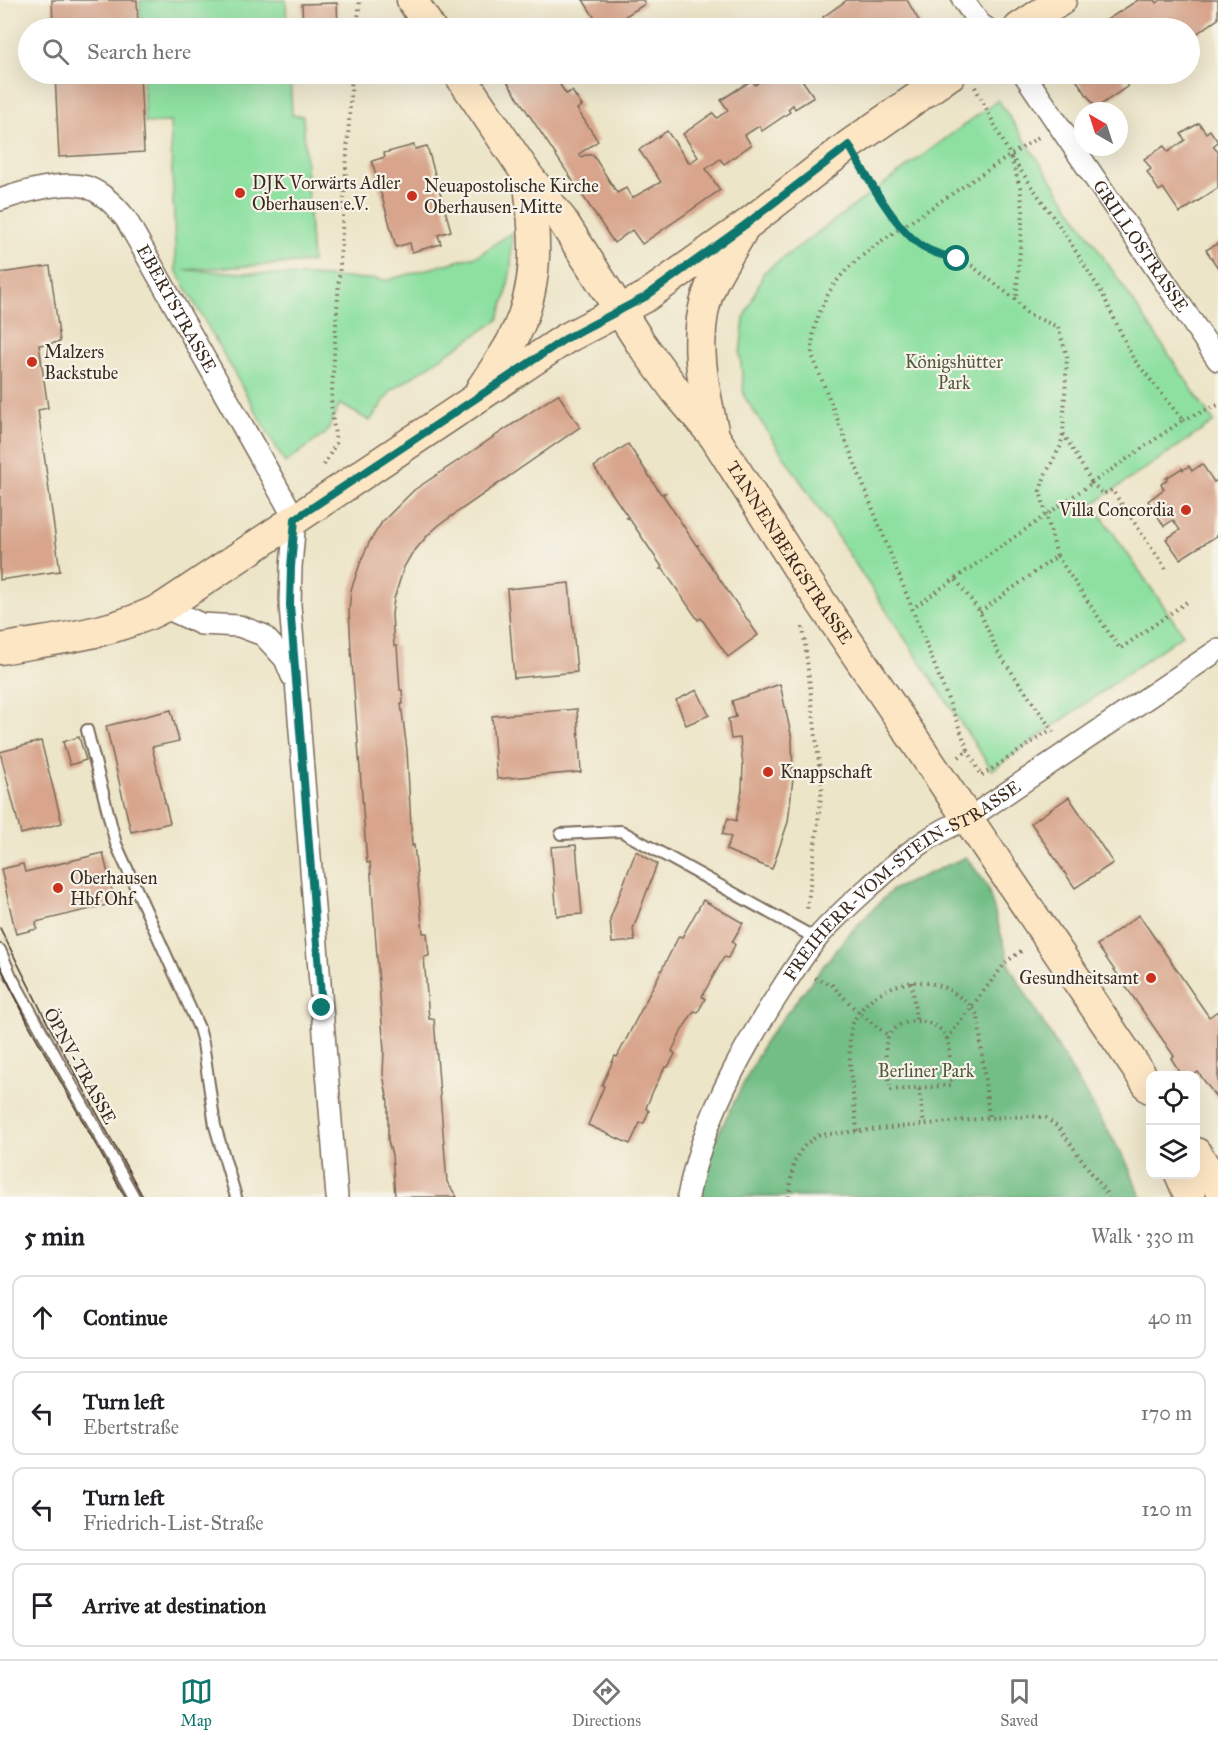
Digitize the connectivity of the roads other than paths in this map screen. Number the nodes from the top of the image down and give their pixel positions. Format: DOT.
graph roads {
  1 [pos="412,0"];
  2 [pos="963,0"];
  3 [pos="1061,0"];
  4 [pos="424,18"];
  5 [pos="976,18"];
  6 [pos="1034,18"];
  7 [pos="466,84"];
  8 [pos="953,84"];
  9 [pos="1031,84"];
  10 [pos="528,176"];
  11 [pos="0,200"];
  12 [pos="745,225"];
  13 [pos="620,311"];
  14 [pos="1218,360"];
  15 [pos="474,399"];
  16 [pos="714,436"];
  17 [pos="295,519"];
  18 [pos="164,607"];
  19 [pos="0,649"];
  20 [pos="1218,650"];
  21 [pos="297,691"];
  22 [pos="87,730"];
  23 [pos="968,819"];
  24 [pos="561,834"];
  25 [pos="811,935"];
  26 [pos="0,950"];
  27 [pos="1113,1035"];
  28 [pos="1146,1082"];
  29 [pos="1146,1104"];
  30 [pos="1200,1159"];
  31 [pos="1182,1179"];
  32 [pos="1218,1186"];
  33 [pos="134,1197"];
  34 [pos="236,1197"];
  35 [pos="337,1197"];
  36 [pos="688,1197"];
  37 [pos="1190,1197"];
  1 -- 4 [label="main road"];
  2 -- 5 [label="street"];
  3 -- 6 [label="main road"];
  7 -- 10 [label="main road, TANNENBERGSTRASSE"];
  8 -- 12 [label="main road"];
  9 -- 14 [label="street, GRILLOSTRASSE"];
  10 -- 13 [label="main road, TANNENBERGSTRASSE"];
  10 -- 15 [label="main road"];
  11 -- 17 [label="street, EBERTSTRASSE"];
  12 -- 13 [label="main road"];
  12 -- 16 [label="main road"];
  13 -- 15 [label="main road"];
  13 -- 16 [label="main road, TANNENBERGSTRASSE"];
  15 -- 17 [label="main road"];
  16 -- 23 [label="main road, TANNENBERGSTRASSE"];
  17 -- 18 [label="main road"];
  17 -- 21 [label="street"];
  18 -- 19 [label="main road"];
  18 -- 21 [label="street"];
  20 -- 23 [label="street, FREIHERR-VOM-STEIN-STRASSE"];
  21 -- 35 [label="street"];
  22 -- 34 [label="lane"];
  23 -- 25 [label="street, FREIHERR-VOM-STEIN-STRASSE"];
  23 -- 27 [label="main road, TANNENBERGSTRASSE"];
  24 -- 25 [label="lane"];
  25 -- 36 [label="street, FREIHERR-VOM-STEIN-STRASSE"];
  26 -- 33 [label="lane, ÖPNV-TRASSE"];
  27 -- 28 [label="main road, TANNENBERGSTRASSE"];
  27 -- 29 [label="main road, TANNENBERGSTRASSE"];
  30 -- 32 [label="main road"];
  31 -- 37 [label="main road"];
}
